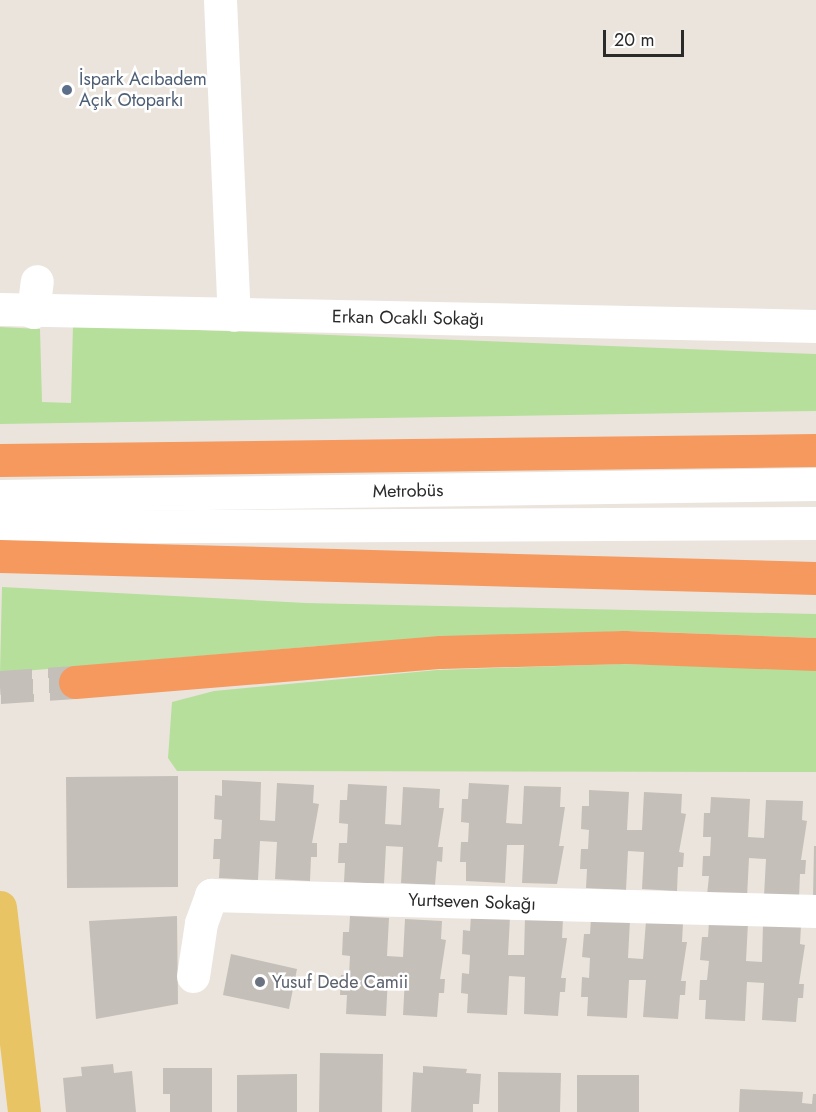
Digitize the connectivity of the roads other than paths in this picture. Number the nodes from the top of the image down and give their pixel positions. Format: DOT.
graph roads {
  1 [pos="220,0"];
  2 [pos="20,299"];
  3 [pos="234,315"];
  4 [pos="816,326"];
  5 [pos="816,450"];
  6 [pos="0,460"];
  7 [pos="816,484"];
  8 [pos="0,496"];
  9 [pos="816,523"];
  10 [pos="0,527"];
  11 [pos="0,556"];
  12 [pos="816,557"];
  13 [pos="329,566"];
  14 [pos="816,578"];
  15 [pos="816,654"];
  16 [pos="75,682"];
  17 [pos="0,907"];
  18 [pos="816,911"];
  19 [pos="193,976"];
  20 [pos="24,1112"];
  1 -- 3 [label="street"];
  2 -- 3 [label="street, Erkan Ocaklı Sokağı"];
  3 -- 4 [label="street, Erkan Ocaklı Sokağı"];
  5 -- 6 [label="highway"];
  7 -- 8 [label="street, Metrobüs"];
  9 -- 10 [label="street, Metrobüs"];
  11 -- 13 [label="highway"];
  12 -- 13 [label="highway"];
  13 -- 14 [label="highway"];
  15 -- 16 [label="highway"];
  17 -- 20 [label="main road"];
  18 -- 19 [label="street, Yurtseven Sokağı"];
}
